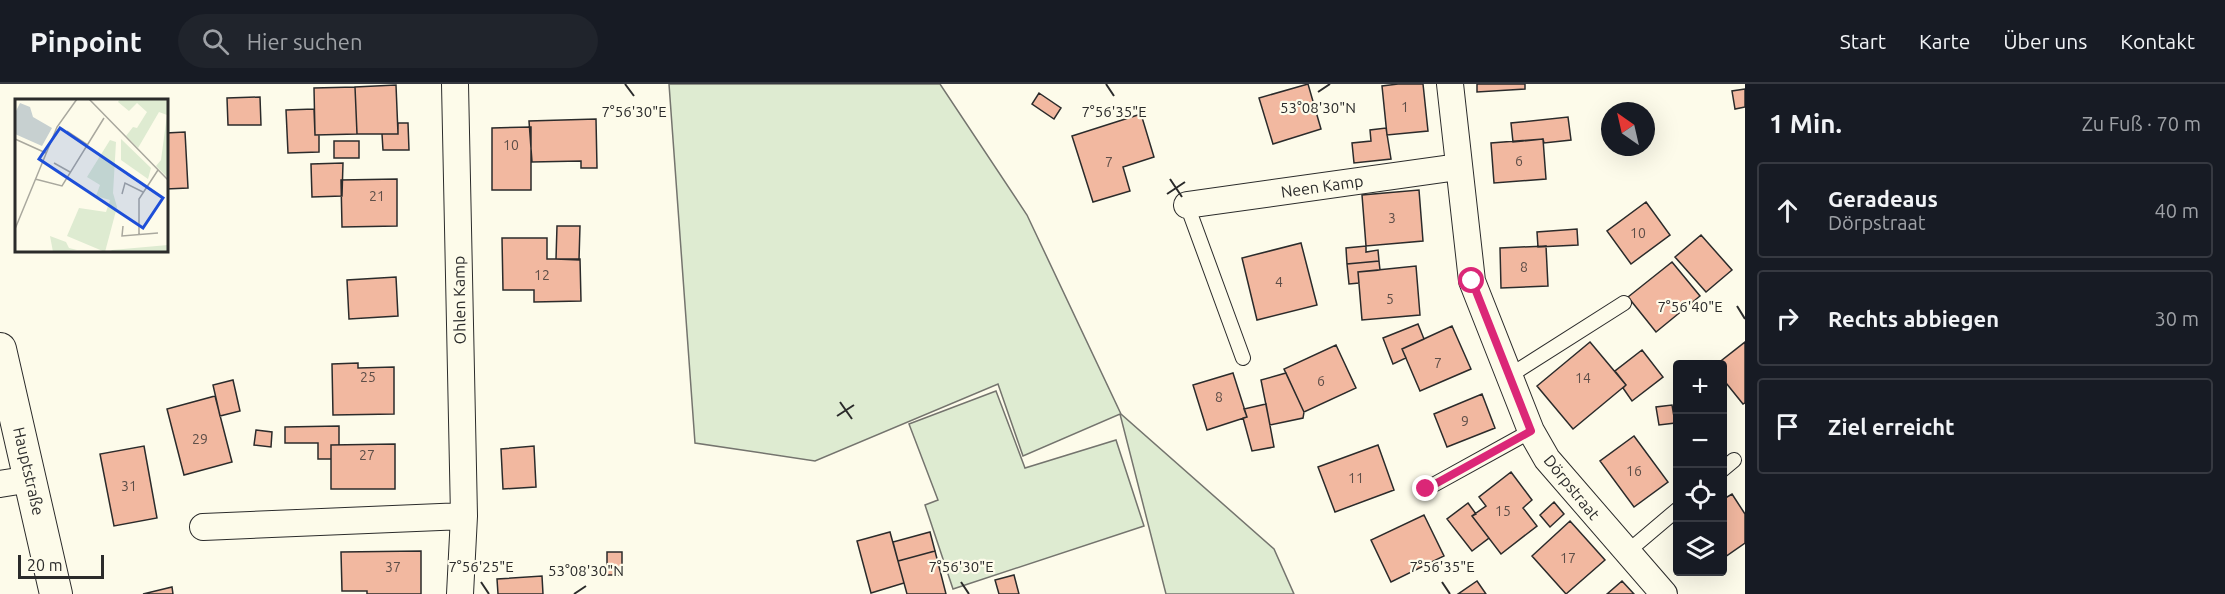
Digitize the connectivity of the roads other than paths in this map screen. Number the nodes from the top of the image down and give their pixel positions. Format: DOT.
graph roads {
  1 [pos="455,84"];
  2 [pos="1450,84"];
  3 [pos="1458,167"];
  4 [pos="1187,205"];
  5 [pos="1624,303"];
  6 [pos="0,349"];
  7 [pos="1243,358"];
  8 [pos="1509,376"];
  9 [pos="1531,431"];
  10 [pos="1734,460"];
  11 [pos="1724,468"];
  12 [pos="31,479"];
  13 [pos="0,484"];
  14 [pos="1426,489"];
  15 [pos="1673,512"];
  16 [pos="464,516"];
  17 [pos="203,527"];
  18 [pos="1626,553"];
  19 [pos="56,594"];
  20 [pos="460,594"];
  21 [pos="1664,594"];
  1 -- 16 [label="street, Ohlen Kamp"];
  2 -- 3 [label="street, Dörpstraat"];
  3 -- 4 [label="street, Neen Kamp"];
  3 -- 8 [label="street, Dörpstraat"];
  4 -- 7 [label="lane"];
  5 -- 8 [label="lane"];
  6 -- 12 [label="street, Hauptstraße"];
  8 -- 9 [label="street, Dörpstraat"];
  9 -- 14 [label="lane"];
  9 -- 18 [label="street, Dörpstraat"];
  10 -- 11 [label="lane"];
  12 -- 13 [label="street"];
  12 -- 19 [label="street, Hauptstraße"];
  15 -- 18 [label="lane"];
  16 -- 17 [label="street"];
  16 -- 20 [label="street, Ohlen Kamp"];
  18 -- 21 [label="street, Dörpstraat"];
}
